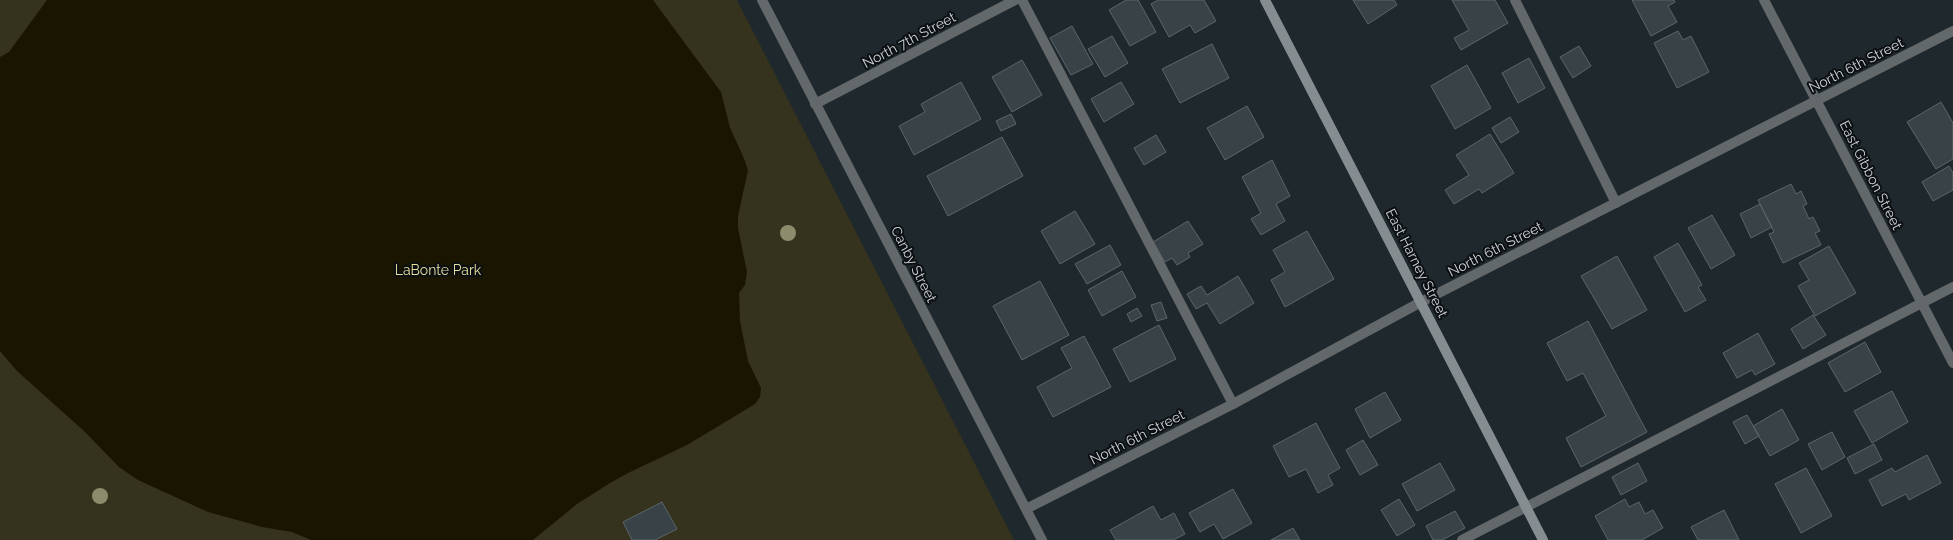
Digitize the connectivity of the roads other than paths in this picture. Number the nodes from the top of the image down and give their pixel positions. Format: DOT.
graph roads {
  1 [pos="762,0"];
  2 [pos="1015,0"];
  3 [pos="1022,0"];
  4 [pos="1265,0"];
  5 [pos="1515,0"];
  6 [pos="1764,0"];
  7 [pos="1953,31"];
  8 [pos="1817,101"];
  9 [pos="815,104"];
  10 [pos="1616,203"];
  11 [pos="1953,287"];
  12 [pos="1421,302"];
  13 [pos="1922,303"];
  14 [pos="1953,363"];
  15 [pos="1233,404"];
  16 [pos="1526,506"];
  17 [pos="1026,509"];
  18 [pos="1042,540"];
  19 [pos="1462,540"];
  20 [pos="1542,540"];
  1 -- 9 [label="street, Canby Street"];
  2 -- 9 [label="street, North 7th Street"];
  3 -- 15 [label="street"];
  4 -- 12 [label="main road, East Harney Street"];
  5 -- 10 [label="street"];
  6 -- 8 [label="street, East Gibbon Street"];
  7 -- 8 [label="street, North 6th Street"];
  8 -- 10 [label="street, North 6th Street"];
  8 -- 13 [label="street, East Gibbon Street"];
  9 -- 17 [label="street, Canby Street"];
  10 -- 12 [label="street, North 6th Street"];
  11 -- 13 [label="street"];
  12 -- 15 [label="street, North 6th Street"];
  12 -- 16 [label="main road, East Harney Street"];
  13 -- 14 [label="street, East Gibbon Street"];
  13 -- 16 [label="street"];
  15 -- 17 [label="street, North 6th Street"];
  16 -- 19 [label="street"];
  16 -- 20 [label="main road, East Harney Street"];
  17 -- 18 [label="street, Canby Street"];
}
